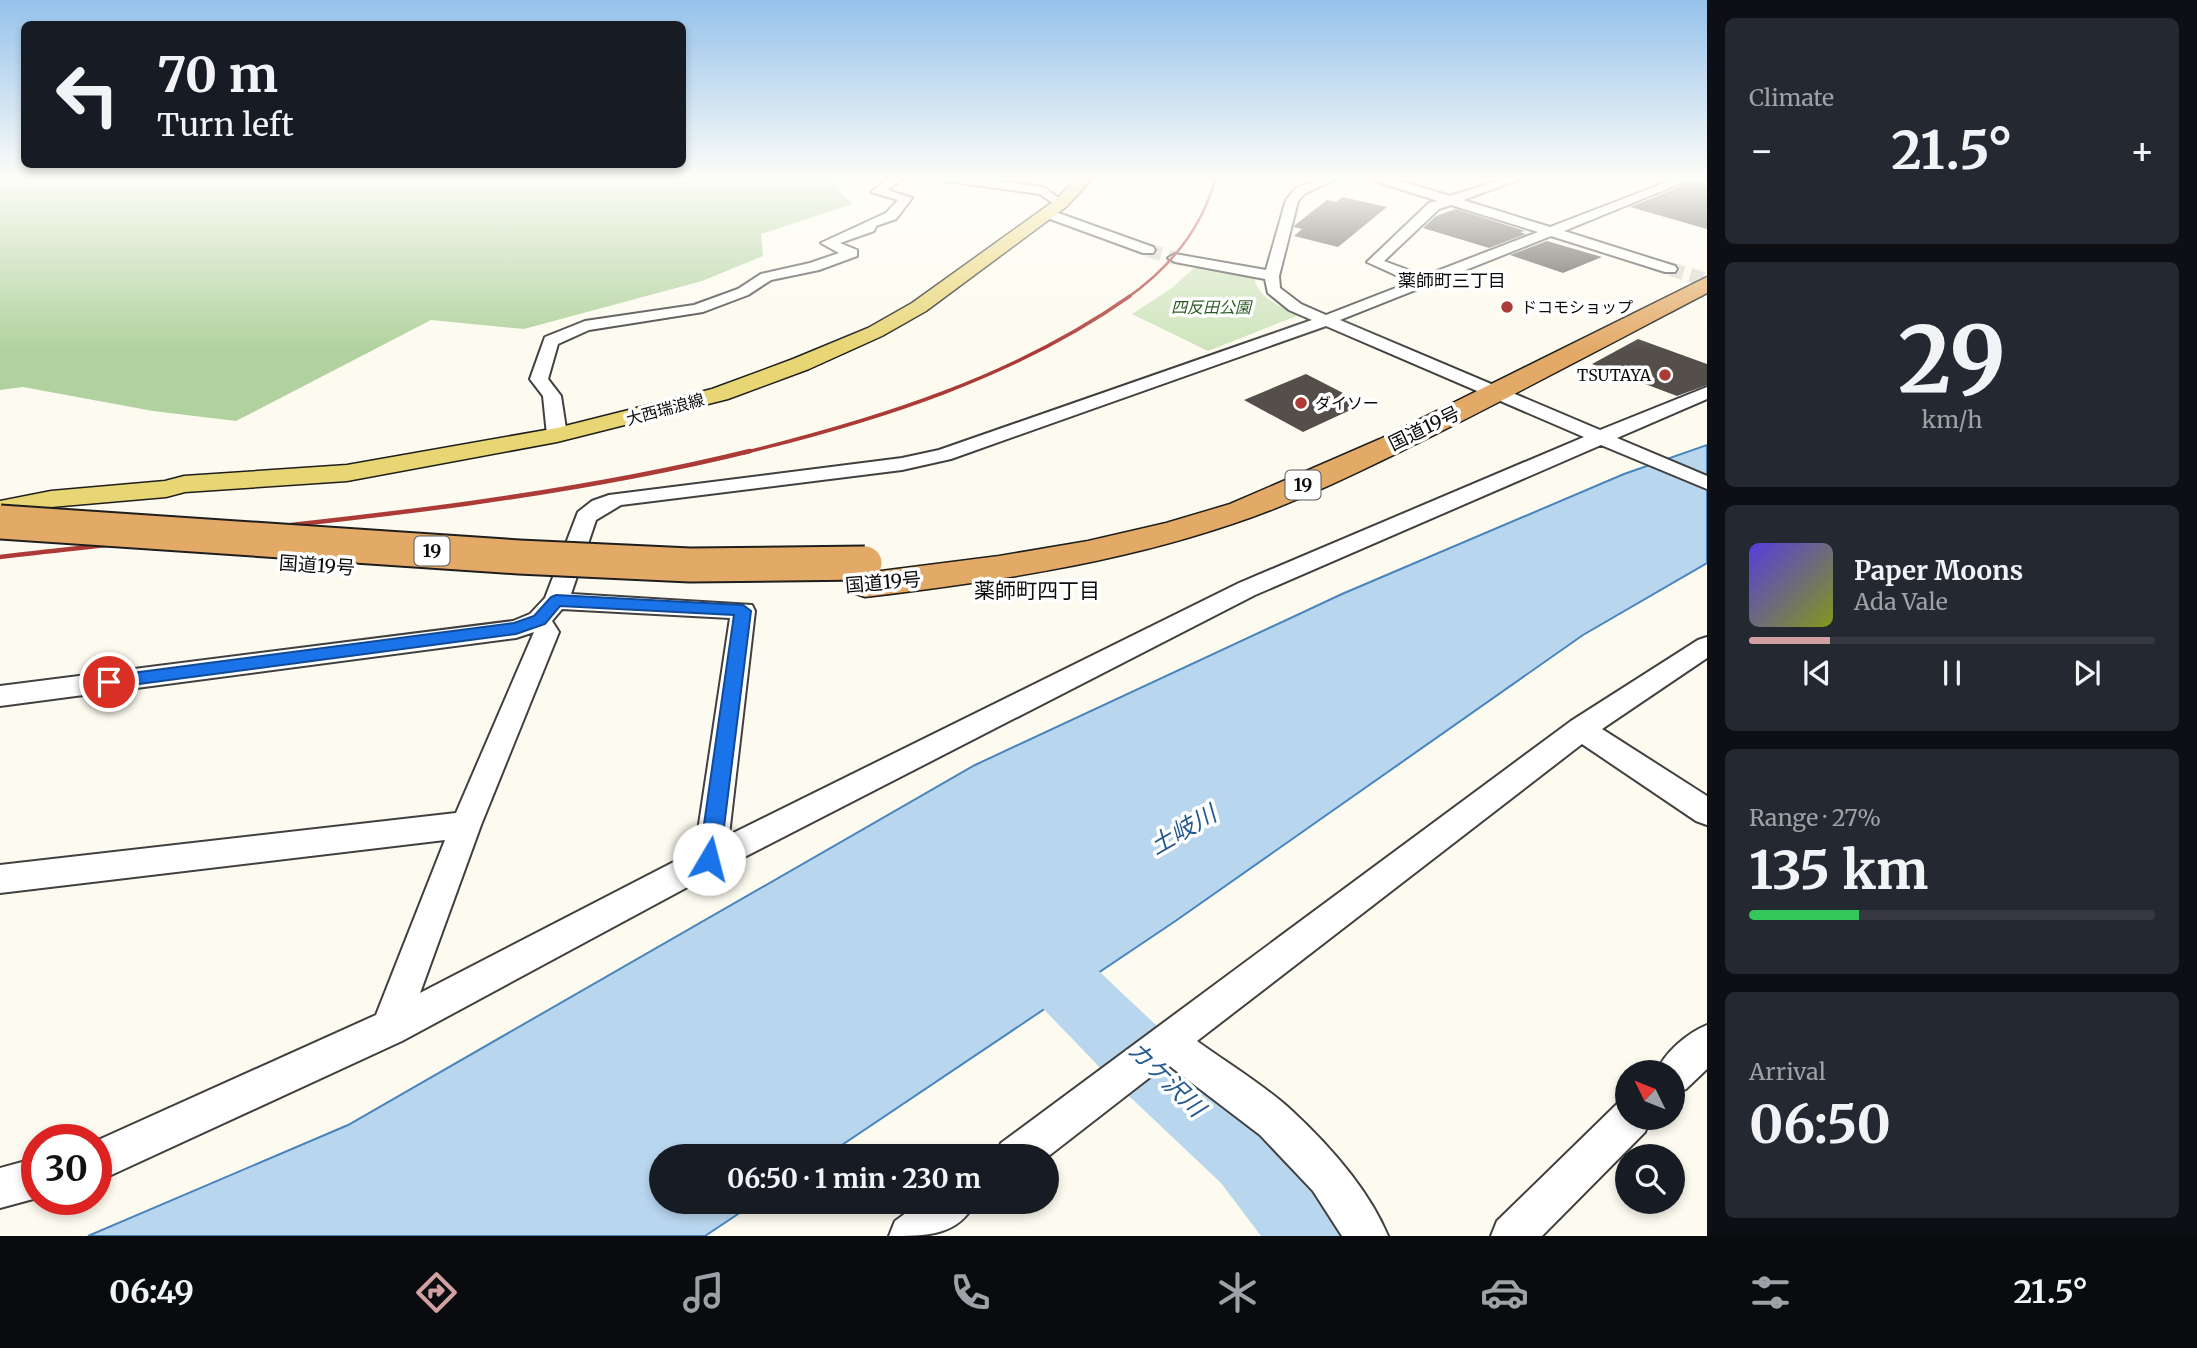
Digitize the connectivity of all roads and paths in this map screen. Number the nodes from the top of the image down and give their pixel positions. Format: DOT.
graph roads {
  1 [pos="851,235"];
  2 [pos="1010,235"];
  3 [pos="1116,235"];
  4 [pos="1283,235"];
  5 [pos="1403,235"];
  6 [pos="1543,235"];
  7 [pos="1559,235"];
  8 [pos="1148,250"];
  9 [pos="1175,258"];
  10 [pos="1707,265"];
  11 [pos="1670,269"];
  12 [pos="1272,276"];
  13 [pos="1423,281"];
  14 [pos="1707,284"];
  15 [pos="1327,320"];
  16 [pos="1467,380"];
  17 [pos="1495,392"];
  18 [pos="1707,392"];
  19 [pos="557,435"];
  20 [pos="1604,439"];
  21 [pos="1707,483"];
  22 [pos="184,484"];
  23 [pos="0,485"];
  24 [pos="0,509"];
  25 [pos="0,522"];
  26 [pos="0,543"];
  27 [pos="865,574"];
  28 [pos="548,610"];
  29 [pos="1707,646"];
  30 [pos="0,696"];
  31 [pos="1581,729"];
  32 [pos="1707,812"];
  33 [pos="466,825"];
  34 [pos="709,859"];
  35 [pos="0,879"];
  36 [pos="389,1028"];
  37 [pos="1167,1042"];
  38 [pos="1707,1043"];
  39 [pos="1685,1064"];
  40 [pos="1619,1130"];
  41 [pos="1032,1144"];
  42 [pos="112,1155"];
  43 [pos="21,1182"];
  44 [pos="0,1188"];
  45 [pos="939,1214"];
  46 [pos="910,1236"];
  47 [pos="1367,1236"];
  48 [pos="1512,1236"];
  1 -- 19 [label="street"];
  2 -- 19 [label="main road, 大西瑞浪線"];
  3 -- 8 [label="street"];
  4 -- 12 [label="street"];
  5 -- 13 [label="street"];
  6 -- 13 [label="street"];
  7 -- 11 [label="street"];
  9 -- 12 [label="street"];
  10 -- 16 [label="highway, 国道19号 / 19"];
  12 -- 15 [label="street"];
  13 -- 15 [label="street"];
  14 -- 17 [label="highway, 国道19号 / 19"];
  15 -- 16 [label="street"];
  15 -- 28 [label="street"];
  16 -- 17 [label="street"];
  16 -- 27 [label="highway, 国道19号 / 19"];
  17 -- 20 [label="street"];
  17 -- 27 [label="highway, 国道19号 / 19"];
  18 -- 20 [label="street"];
  19 -- 22 [label="main road, 大西瑞浪線"];
  20 -- 21 [label="street"];
  20 -- 34 [label="street"];
  22 -- 23 [label="main road"];
  22 -- 24 [label="main road"];
  25 -- 27 [label="highway, 国道19号 / 19, bridge"];
  26 -- 27 [label="highway, 国道19号 / 19"];
  28 -- 30 [label="street"];
  28 -- 33 [label="street"];
  28 -- 34 [label="street"];
  29 -- 31 [label="street"];
  31 -- 32 [label="street"];
  31 -- 37 [label="street"];
  33 -- 35 [label="street"];
  33 -- 36 [label="street"];
  34 -- 36 [label="street"];
  36 -- 42 [label="street"];
  37 -- 41 [label="street"];
  37 -- 47 [label="street"];
  38 -- 39 [label="street"];
  40 -- 48 [label="street"];
  43 -- 44 [label="street"];
  45 -- 46 [label="street"];
}
